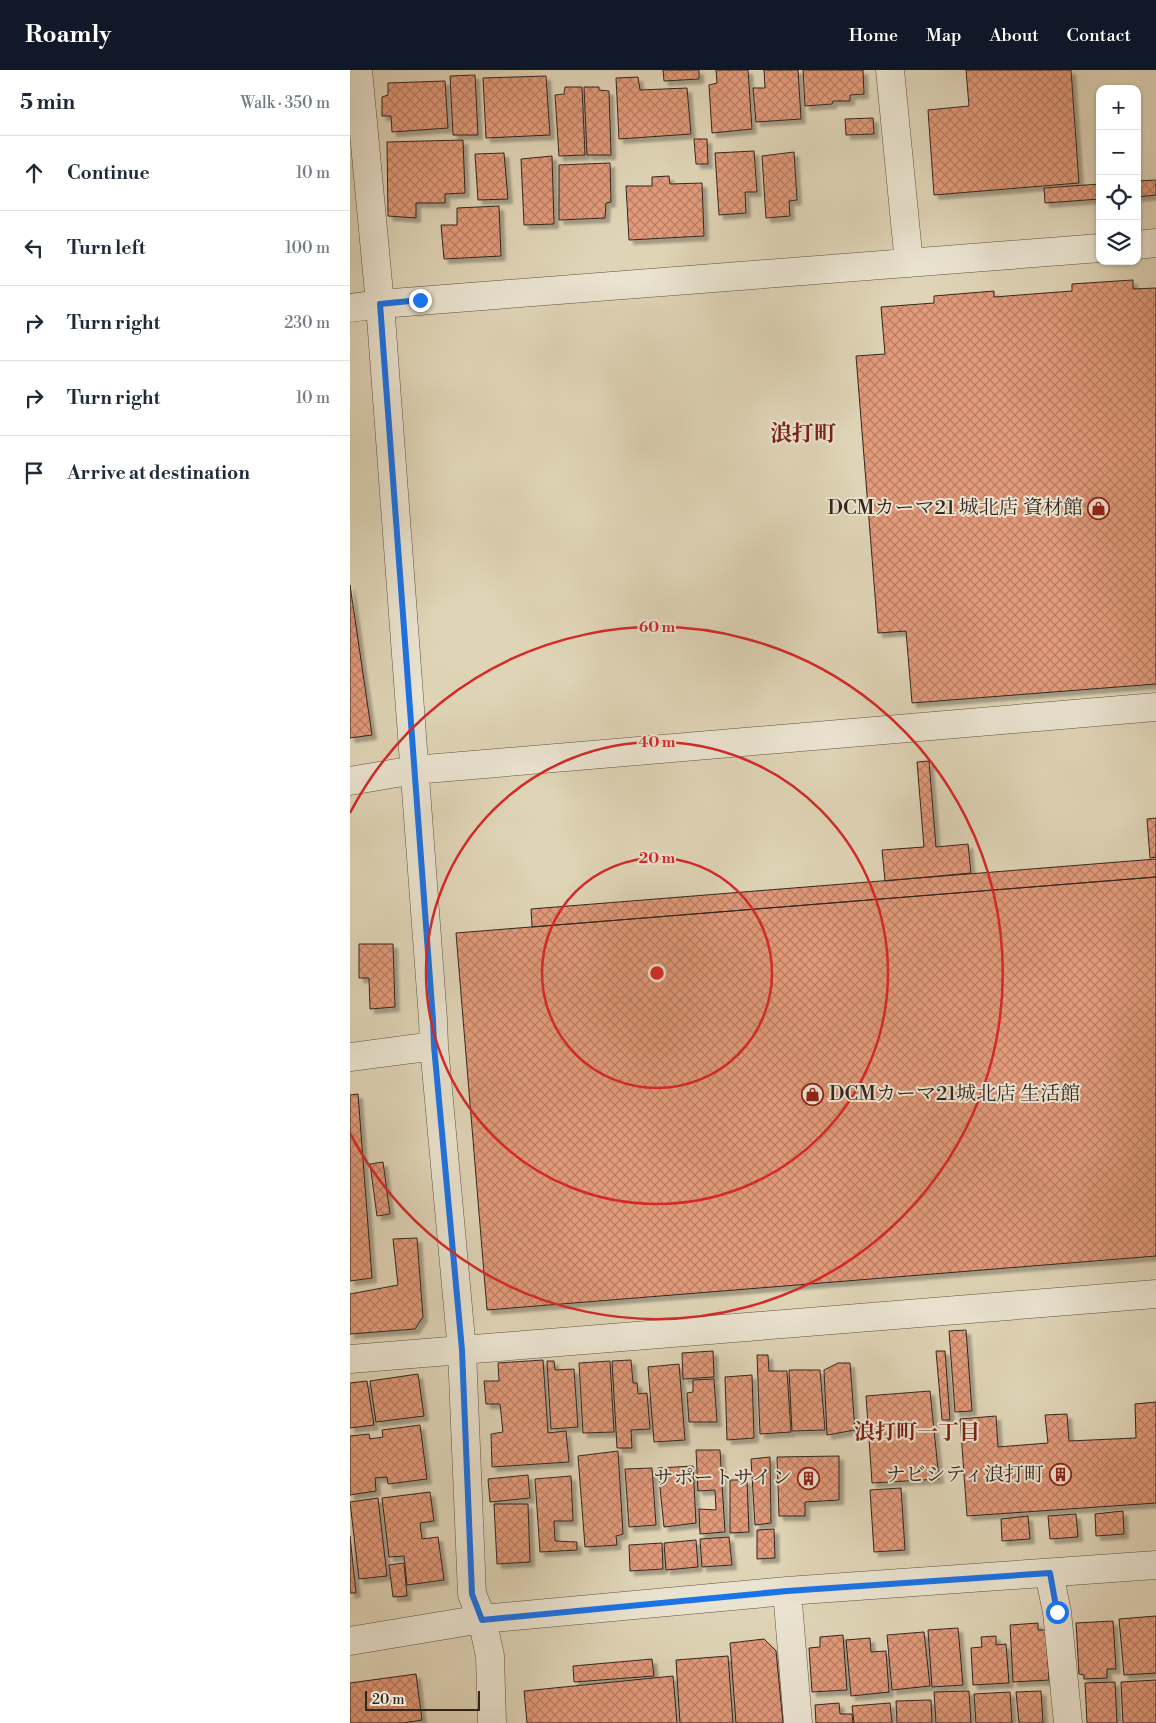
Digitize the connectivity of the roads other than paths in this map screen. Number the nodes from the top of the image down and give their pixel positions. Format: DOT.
graph roads {
  1 [pos="358,70"];
  2 [pos="890,70"];
  3 [pos="1156,243"];
  4 [pos="1141,245"];
  5 [pos="1096,248"];
  6 [pos="909,263"];
  7 [pos="380,304"];
  8 [pos="350,308"];
  9 [pos="1156,707"];
  10 [pos="414,770"];
  11 [pos="350,781"];
  12 [pos="434,1046"];
  13 [pos="350,1057"];
  14 [pos="1156,1294"];
  15 [pos="462,1350"];
  16 [pos="350,1359"];
  17 [pos="1156,1565"];
  18 [pos="1050,1573"];
  19 [pos="787,1591"];
  20 [pos="482,1620"];
  21 [pos="350,1641"];
  22 [pos="492,1723"];
  23 [pos="798,1723"];
  24 [pos="1068,1723"];
  1 -- 7 [label="street"];
  2 -- 6 [label="street"];
  3 -- 4 [label="street"];
  5 -- 6 [label="street"];
  6 -- 7 [label="street"];
  7 -- 8 [label="street"];
  7 -- 10 [label="street"];
  9 -- 10 [label="street"];
  10 -- 11 [label="street"];
  10 -- 12 [label="street"];
  12 -- 13 [label="street"];
  12 -- 15 [label="street"];
  14 -- 15 [label="street"];
  15 -- 16 [label="street"];
  15 -- 20 [label="street"];
  17 -- 18 [label="street"];
  18 -- 19 [label="street"];
  18 -- 24 [label="street"];
  19 -- 20 [label="street"];
  19 -- 23 [label="street"];
  20 -- 21 [label="street"];
  20 -- 22 [label="street"];
}
